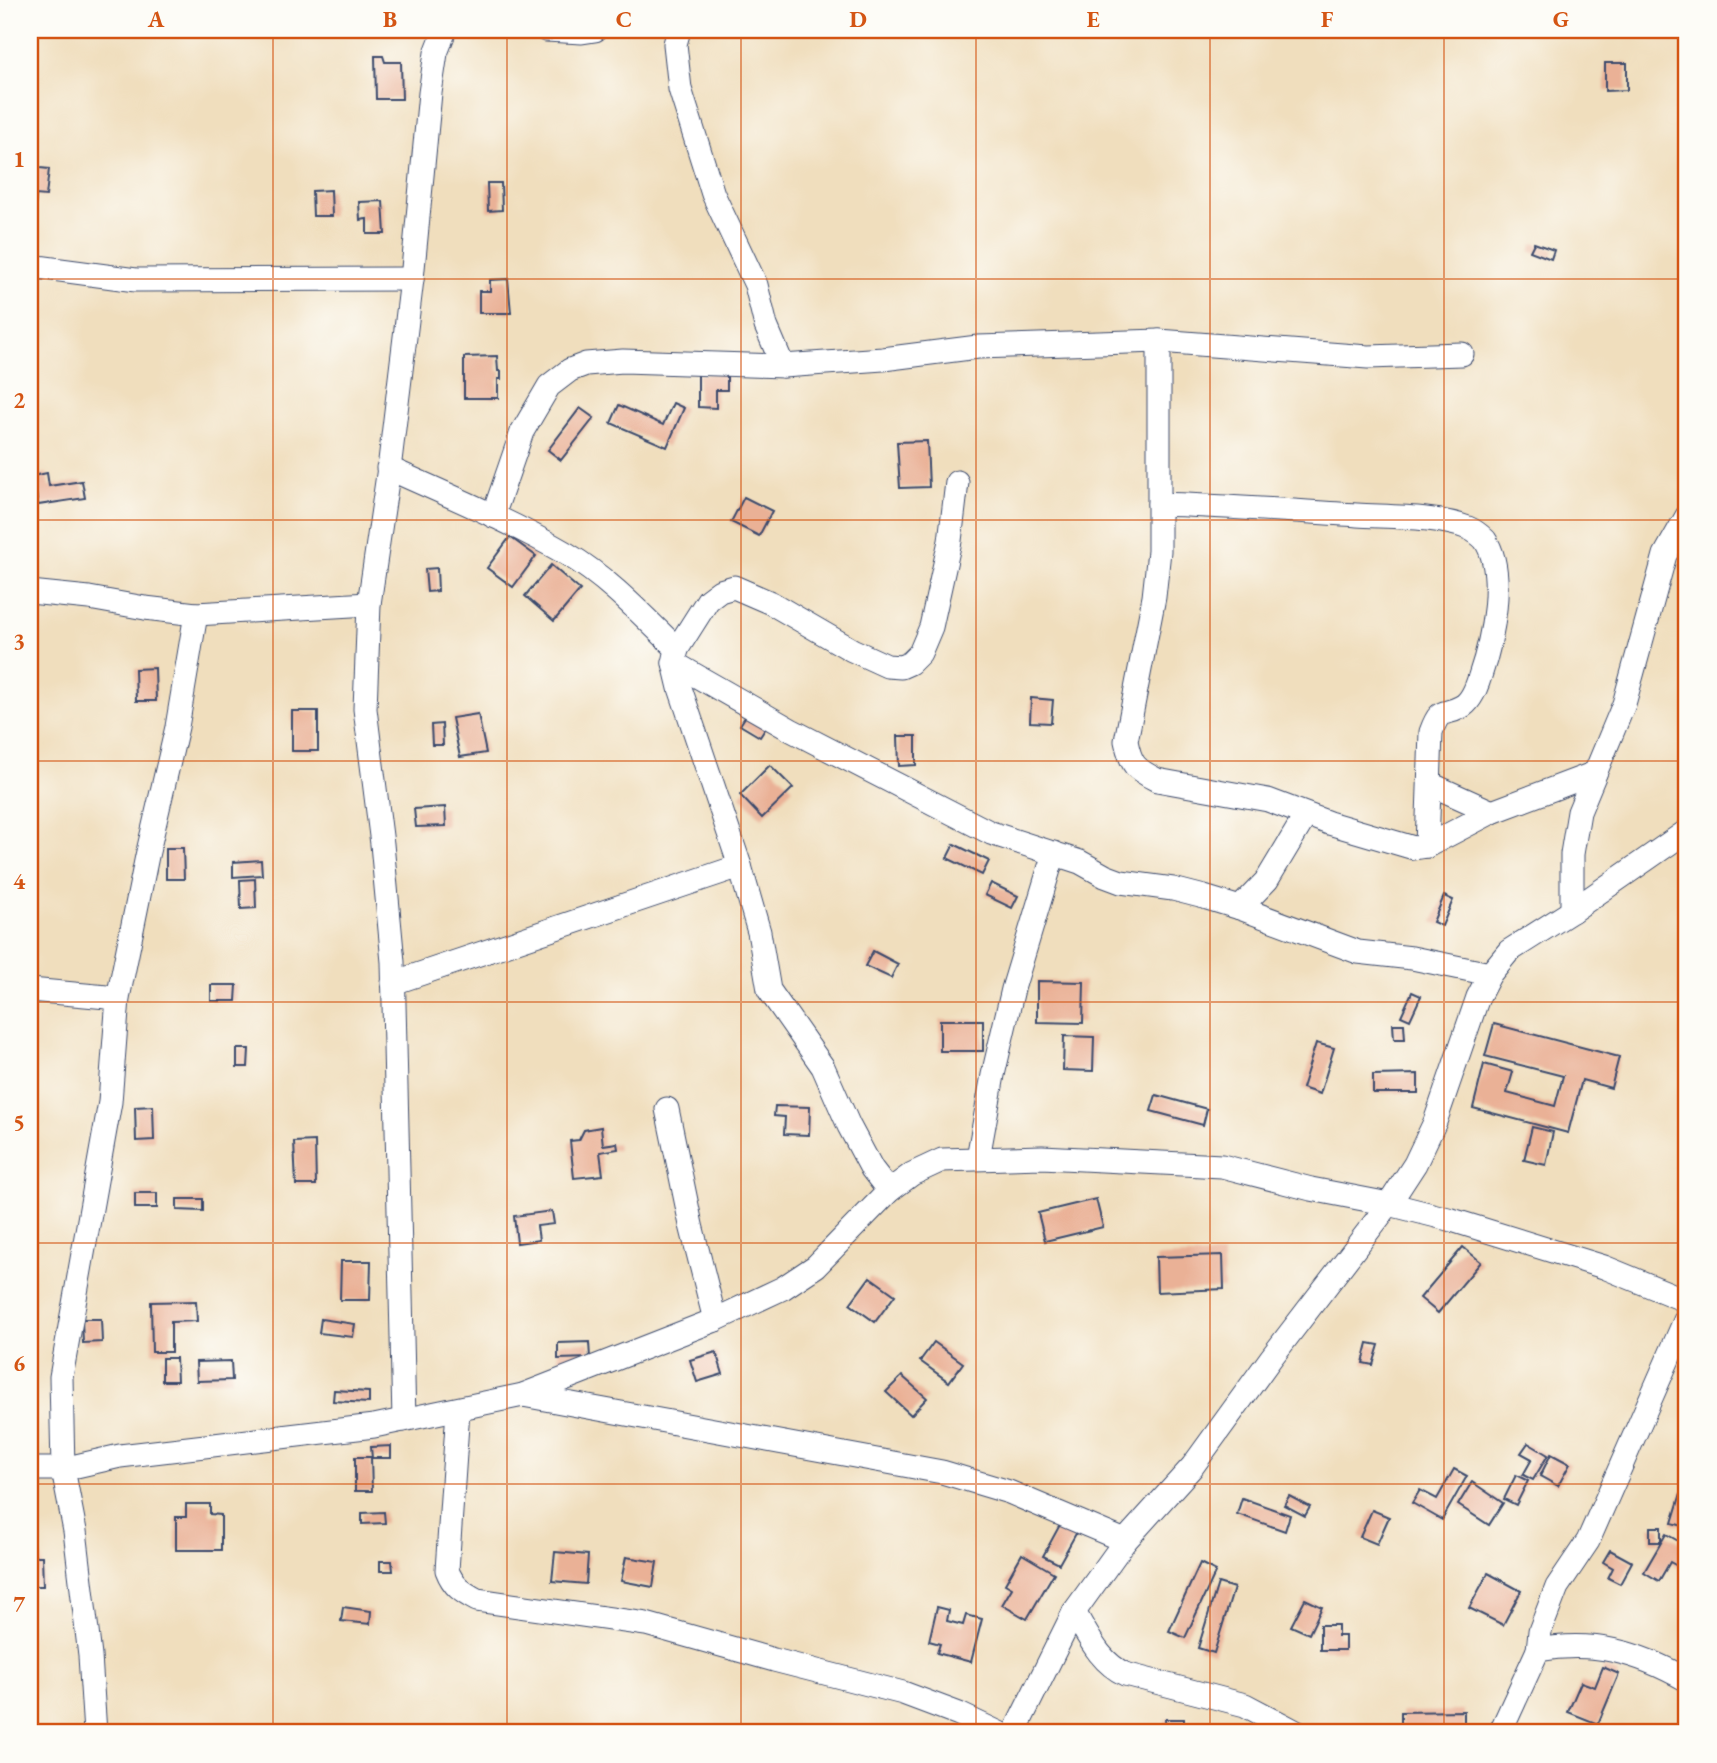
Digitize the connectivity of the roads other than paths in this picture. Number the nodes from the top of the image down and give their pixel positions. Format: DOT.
graph roads {
  1 [pos="445,30"];
  2 [pos="546,30"];
  3 [pos="595,30"];
  4 [pos="679,30"];
  5 [pos="30,267"];
  6 [pos="412,279"];
  7 [pos="1159,341"];
  8 [pos="1462,354"];
  9 [pos="783,366"];
  10 [pos="388,468"];
  11 [pos="957,482"];
  12 [pos="1159,504"];
  13 [pos="493,516"];
  14 [pos="1687,516"];
  15 [pos="30,592"];
  16 [pos="369,604"];
  17 [pos="196,614"];
  18 [pos="676,656"];
  19 [pos="1595,773"];
  20 [pos="1430,784"];
  21 [pos="1492,812"];
  22 [pos="1307,815"];
  23 [pos="1686,836"];
  24 [pos="1427,845"];
  25 [pos="1054,853"];
  26 [pos="740,866"];
  27 [pos="1240,908"];
  28 [pos="1572,911"];
  29 [pos="1490,974"];
  30 [pos="393,983"];
  31 [pos="30,990"];
  32 [pos="118,998"];
  33 [pos="667,1108"];
  34 [pos="978,1158"];
  35 [pos="889,1191"];
  36 [pos="1390,1204"];
  37 [pos="1687,1301"];
  38 [pos="1687,1316"];
  39 [pos="715,1320"];
  40 [pos="523,1395"];
  41 [pos="458,1410"];
  42 [pos="404,1420"];
  43 [pos="30,1469"];
  44 [pos="63,1469"];
  45 [pos="1125,1541"];
  46 [pos="1074,1612"];
  47 [pos="1538,1650"];
  48 [pos="1687,1680"];
  49 [pos="95,1733"];
  50 [pos="999,1733"];
  51 [pos="1014,1733"];
  52 [pos="1298,1733"];
  53 [pos="1500,1733"];
  1 -- 6 [label="street"];
  2 -- 3 [label="street"];
  4 -- 9 [label="street"];
  5 -- 6 [label="street"];
  6 -- 10 [label="street"];
  7 -- 8 [label="street"];
  7 -- 9 [label="street"];
  7 -- 12 [label="street"];
  9 -- 13 [label="street"];
  10 -- 13 [label="street"];
  10 -- 16 [label="street"];
  11 -- 18 [label="street"];
  12 -- 20 [label="street"];
  12 -- 22 [label="street"];
  13 -- 18 [label="street"];
  14 -- 19 [label="street"];
  15 -- 17 [label="street"];
  16 -- 17 [label="street"];
  16 -- 30 [label="street"];
  17 -- 32 [label="street"];
  18 -- 25 [label="street"];
  18 -- 26 [label="street"];
  19 -- 21 [label="street"];
  19 -- 28 [label="street"];
  20 -- 21 [label="street"];
  20 -- 24 [label="street"];
  21 -- 24 [label="street"];
  22 -- 24 [label="street"];
  22 -- 27 [label="street"];
  23 -- 28 [label="street"];
  25 -- 27 [label="street"];
  25 -- 34 [label="street"];
  26 -- 30 [label="street"];
  26 -- 35 [label="street"];
  27 -- 29 [label="street"];
  28 -- 29 [label="street"];
  29 -- 36 [label="street"];
  30 -- 42 [label="street"];
  31 -- 32 [label="street"];
  32 -- 44 [label="street"];
  33 -- 39 [label="street"];
  34 -- 35 [label="street"];
  34 -- 36 [label="street"];
  35 -- 39 [label="street"];
  36 -- 37 [label="street"];
  36 -- 45 [label="street"];
  38 -- 47 [label="street"];
  39 -- 40 [label="street"];
  40 -- 41 [label="street"];
  40 -- 45 [label="street"];
  41 -- 42 [label="street"];
  41 -- 50 [label="street"];
  42 -- 44 [label="street"];
  43 -- 44 [label="street"];
  44 -- 49 [label="street"];
  45 -- 46 [label="street"];
  46 -- 51 [label="street"];
  46 -- 52 [label="street"];
  47 -- 48 [label="street"];
  47 -- 53 [label="street"];
}
